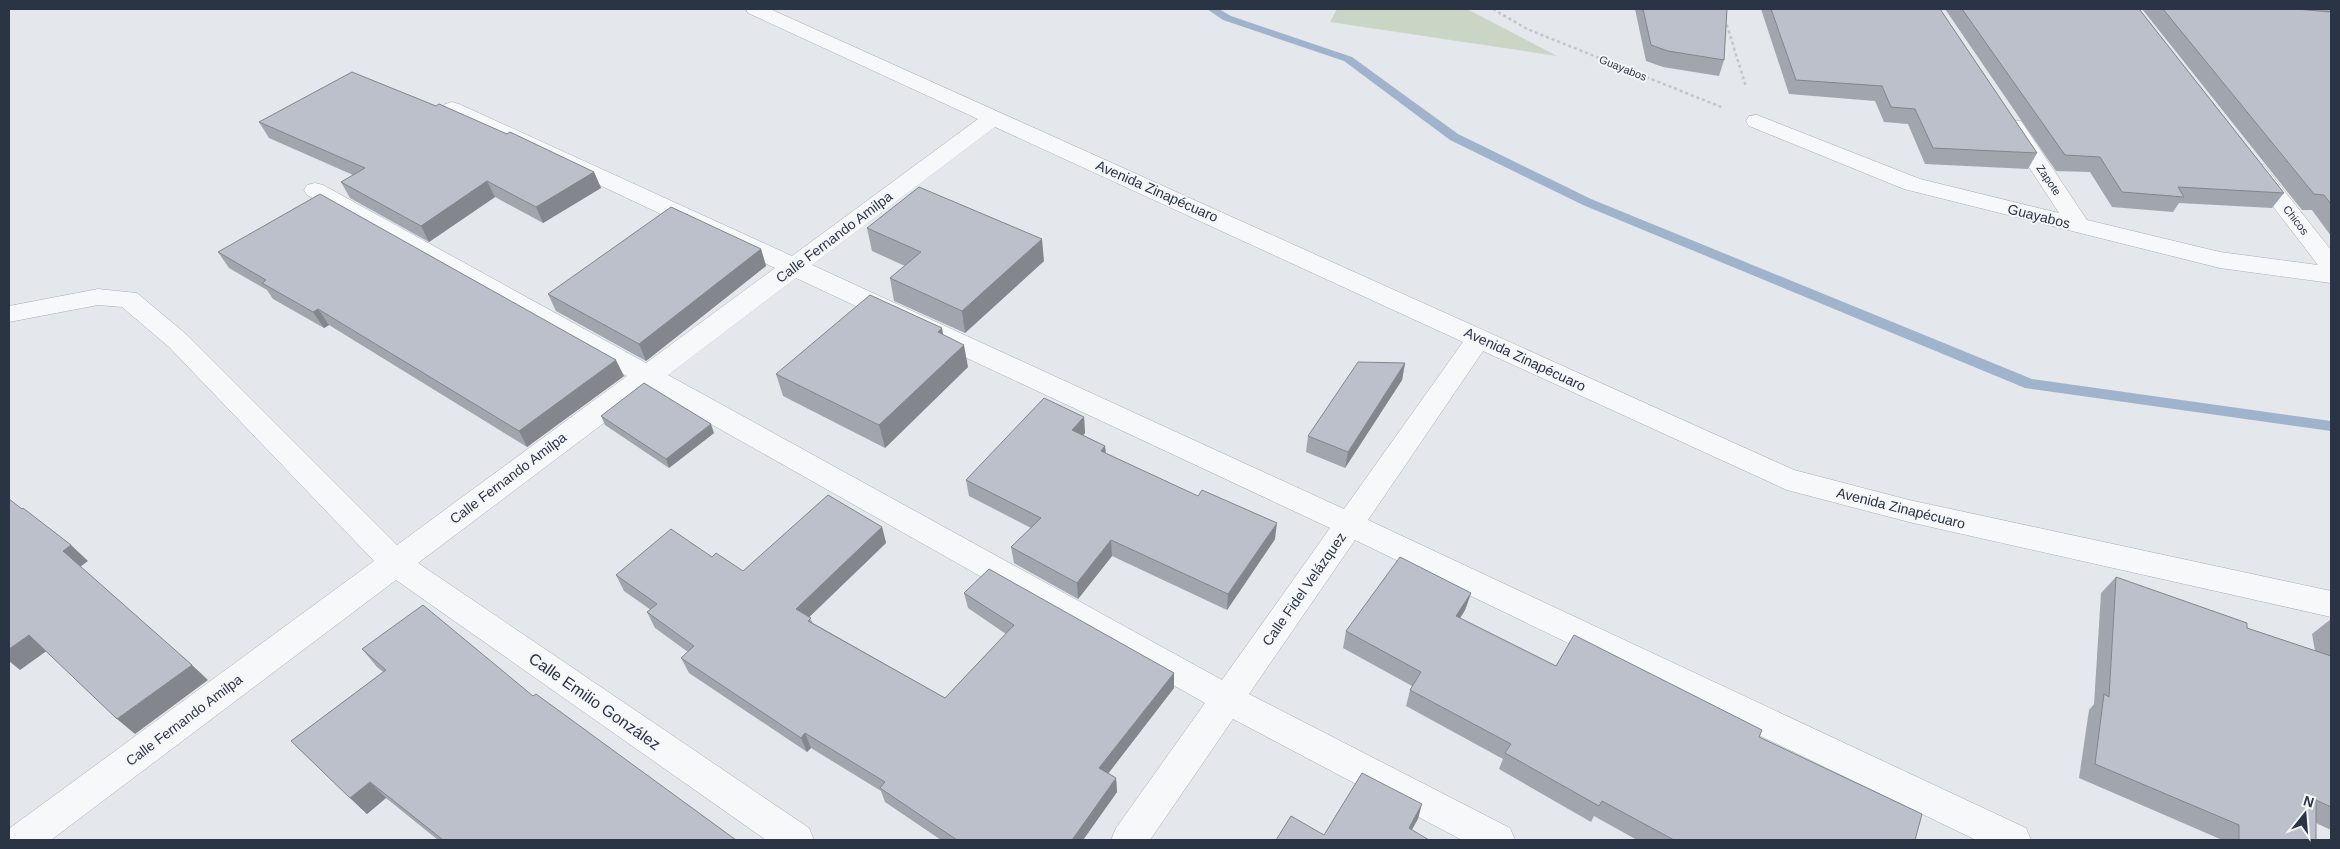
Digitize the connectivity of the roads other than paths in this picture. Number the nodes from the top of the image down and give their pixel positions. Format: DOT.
graph roads {
  1 [pos="756,9"];
  2 [pos="2318,13"];
  3 [pos="2331,18"];
  4 [pos="2000,106"];
  5 [pos="452,108"];
  6 [pos="994,117"];
  7 [pos="1757,121"];
  8 [pos="2246,157"];
  9 [pos="315,190"];
  10 [pos="2080,227"];
  11 [pos="2331,266"];
  12 [pos="794,267"];
  13 [pos="2331,275"];
  14 [pos="9,314"];
  15 [pos="1479,338"];
  16 [pos="647,376"];
  17 [pos="1349,524"];
  18 [pos="395,563"];
  19 [pos="2331,604"];
  20 [pos="1227,699"];
  21 [pos="9,835"];
  22 [pos="14,840"];
  23 [pos="23,840"];
  24 [pos="796,840"];
  25 [pos="1129,840"];
  26 [pos="1498,840"];
  27 [pos="2013,840"];
  1 -- 6 [label="street, Avenida Zinapécuaro"];
  2 -- 3 [label="street"];
  4 -- 10 [label="street, Zapote"];
  5 -- 12 [label="street"];
  6 -- 12 [label="street, Calle Fernando Amilpa"];
  6 -- 15 [label="street, Avenida Zinapécuaro"];
  7 -- 10 [label="street, Guayabos"];
  8 -- 11 [label="street, Chicos"];
  9 -- 16 [label="street"];
  10 -- 13 [label="street, Guayabos"];
  12 -- 16 [label="street, Calle Fernando Amilpa"];
  12 -- 17 [label="street"];
  14 -- 18 [label="street, Calle Emilio González"];
  15 -- 17 [label="street, Calle Fidel Velázquez"];
  15 -- 19 [label="street, Avenida Zinapécuaro"];
  16 -- 18 [label="street, Calle Fernando Amilpa"];
  16 -- 20 [label="street"];
  17 -- 20 [label="street, Calle Fidel Velázquez"];
  17 -- 27 [label="street"];
  18 -- 23 [label="street, Calle Fernando Amilpa"];
  18 -- 24 [label="street, Calle Emilio González"];
  20 -- 25 [label="street, Calle Fidel Velázquez"];
  20 -- 26 [label="street"];
  21 -- 22 [label="street"];
}
